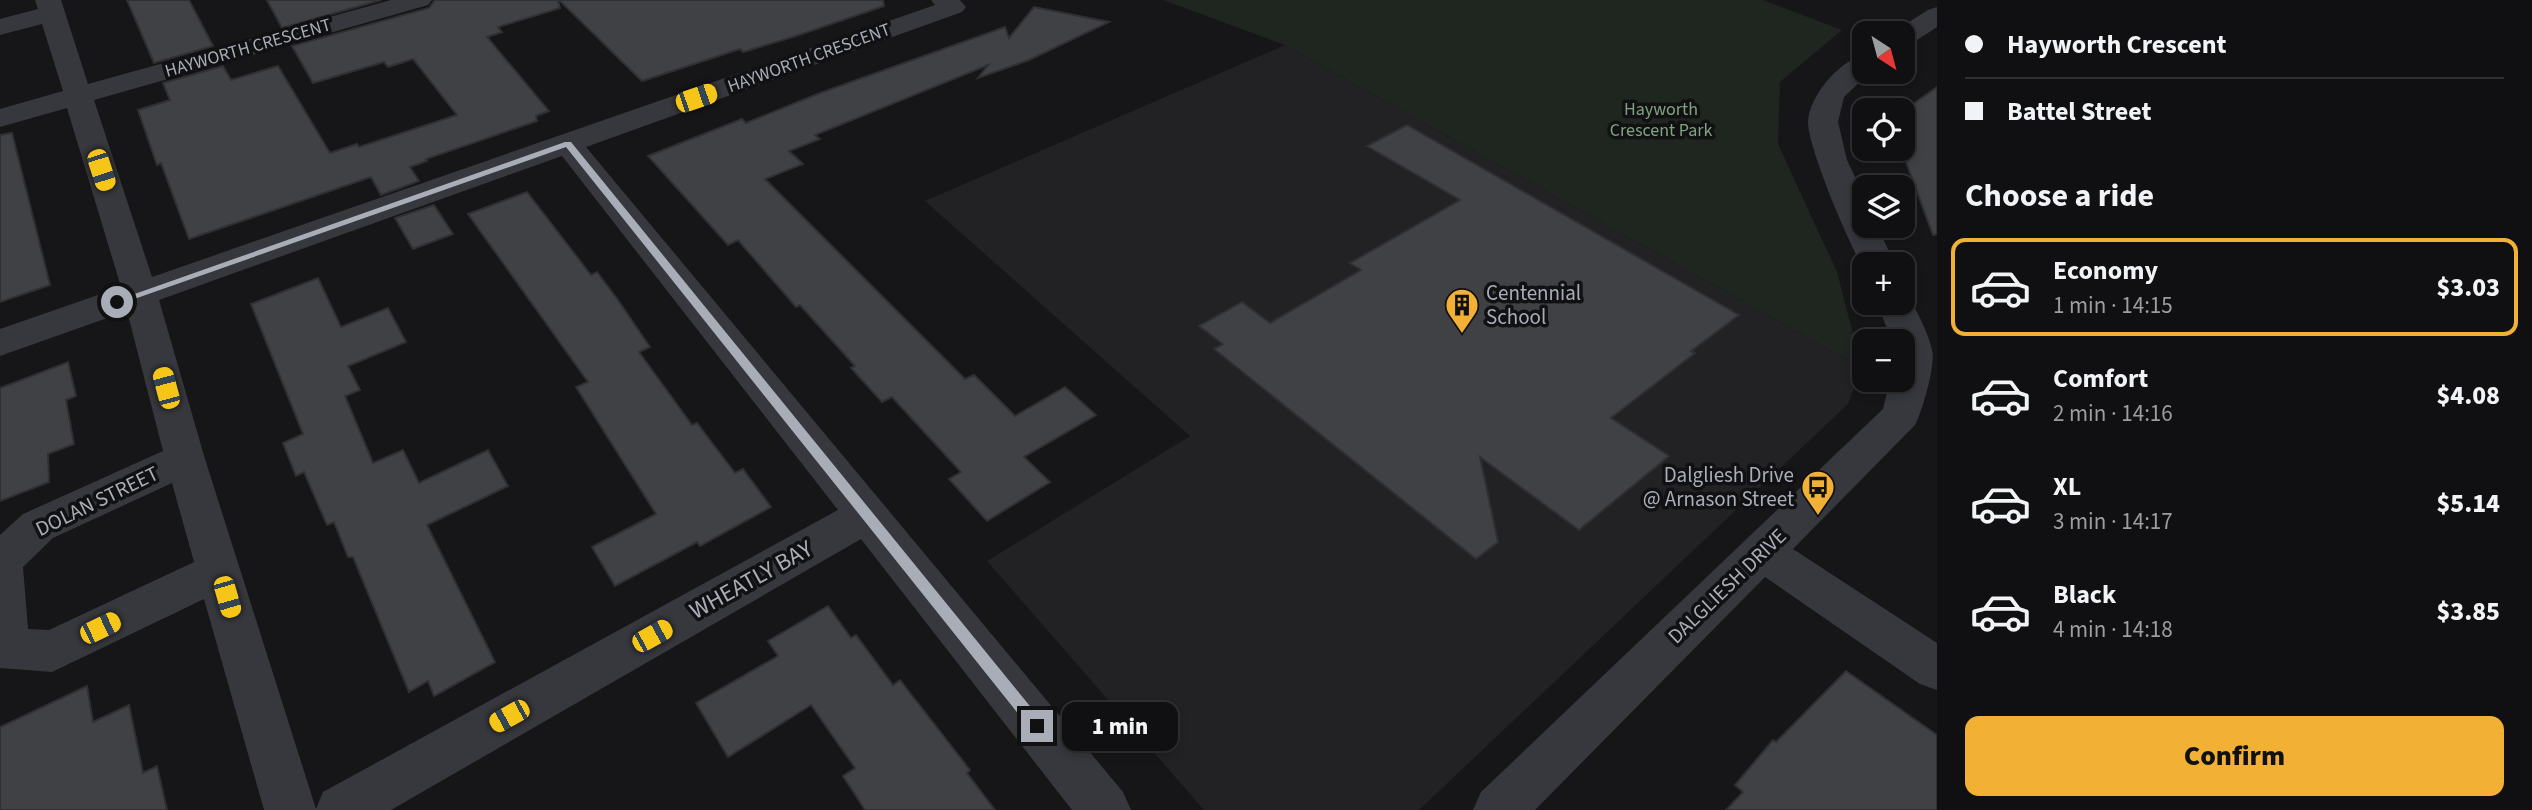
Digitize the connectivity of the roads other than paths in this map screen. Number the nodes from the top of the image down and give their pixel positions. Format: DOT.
graph roads {
  1 [pos="419,0"];
  2 [pos="944,0"];
  3 [pos="50,7"];
  4 [pos="1937,15"];
  5 [pos="0,27"];
  6 [pos="1915,29"];
  7 [pos="1852,74"];
  8 [pos="77,96"];
  9 [pos="0,118"];
  10 [pos="568,144"];
  11 [pos="1873,252"];
  12 [pos="140,293"];
  13 [pos="1900,315"];
  14 [pos="0,343"];
  15 [pos="185,459"];
  16 [pos="867,515"];
  17 [pos="1762,552"];
  18 [pos="219,571"];
  19 [pos="1937,669"];
  20 [pos="290,810"];
  21 [pos="341,810"];
  22 [pos="1105,810"];
  23 [pos="1499,810"];
  1 -- 8 [label="street, HAYWORTH CRESCENT"];
  2 -- 10 [label="street, HAYWORTH CRESCENT"];
  3 -- 5 [label="street, DOLAN STREET"];
  3 -- 8 [label="street, DOLAN STREET"];
  4 -- 6 [label="street"];
  7 -- 11 [label="street"];
  8 -- 9 [label="street, HAYWORTH CRESCENT"];
  8 -- 12 [label="street, DOLAN STREET"];
  10 -- 12 [label="street, HAYWORTH CRESCENT"];
  10 -- 16 [label="street"];
  12 -- 14 [label="street, HAYWORTH CRESCENT"];
  12 -- 15 [label="street, DOLAN STREET"];
  13 -- 17 [label="street, DALGLIESH DRIVE"];
  15 -- 18 [label="street, DOLAN STREET"];
  15 -- 18 [label="street, DOLAN STREET"];
  16 -- 21 [label="street, WHEATLY BAY"];
  16 -- 22 [label="street"];
  17 -- 19 [label="street"];
  17 -- 23 [label="street, DALGLIESH DRIVE"];
  18 -- 20 [label="street, DOLAN STREET"];
}
